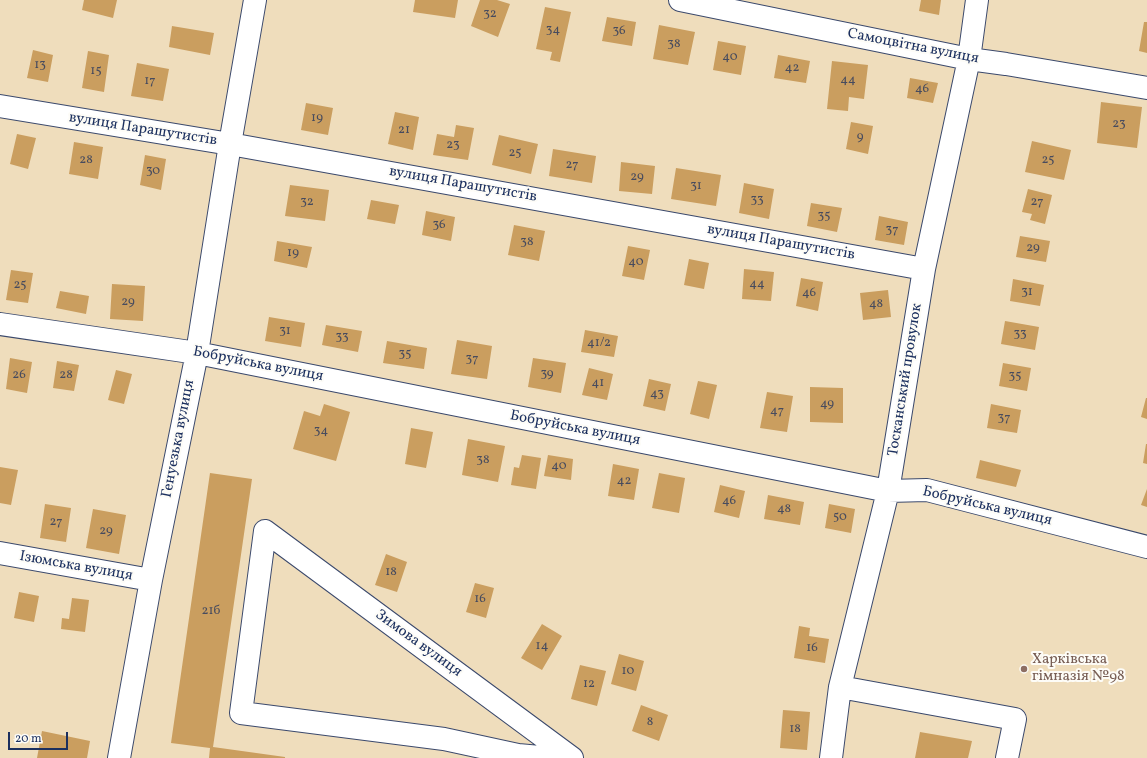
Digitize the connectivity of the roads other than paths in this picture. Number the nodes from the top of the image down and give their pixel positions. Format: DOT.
graph roads {
  1 [pos="255,0"];
  2 [pos="680,0"];
  3 [pos="977,0"];
  4 [pos="969,60"];
  5 [pos="1147,88"];
  6 [pos="0,106"];
  7 [pos="230,144"];
  8 [pos="924,269"];
  9 [pos="0,324"];
  10 [pos="197,353"];
  11 [pos="888,491"];
  12 [pos="1147,547"];
  13 [pos="0,553"];
  14 [pos="151,580"];
  15 [pos="840,687"];
  16 [pos="119,758"];
  17 [pos="551,758"];
  18 [pos="572,758"];
  19 [pos="831,758"];
  20 [pos="1007,758"];
  1 -- 7 [label="street, Генуезька вулиця"];
  2 -- 4 [label="street, Самоцвітна вулиця"];
  3 -- 4 [label="street, Тосканський провулок"];
  4 -- 5 [label="street, Самоцвітна вулиця"];
  4 -- 8 [label="street, Тосканський провулок"];
  6 -- 7 [label="street, вулиця Парашутистів"];
  7 -- 8 [label="street, вулиця Парашутистів"];
  7 -- 10 [label="street, Генуезька вулиця"];
  8 -- 11 [label="street, Тосканський провулок"];
  9 -- 10 [label="street, Бобруйська вулиця"];
  10 -- 11 [label="street, Бобруйська вулиця"];
  10 -- 14 [label="street, Генуезька вулиця"];
  11 -- 12 [label="street, Бобруйська вулиця"];
  11 -- 15 [label="street, Тосканський провулок"];
  13 -- 14 [label="street, Ізюмська вулиця"];
  14 -- 16 [label="street, Генуезька вулиця"];
  15 -- 19 [label="street, Тосканський провулок"];
  15 -- 20 [label="street"];
  17 -- 18 [label="street, Зимова вулиця"];
}
